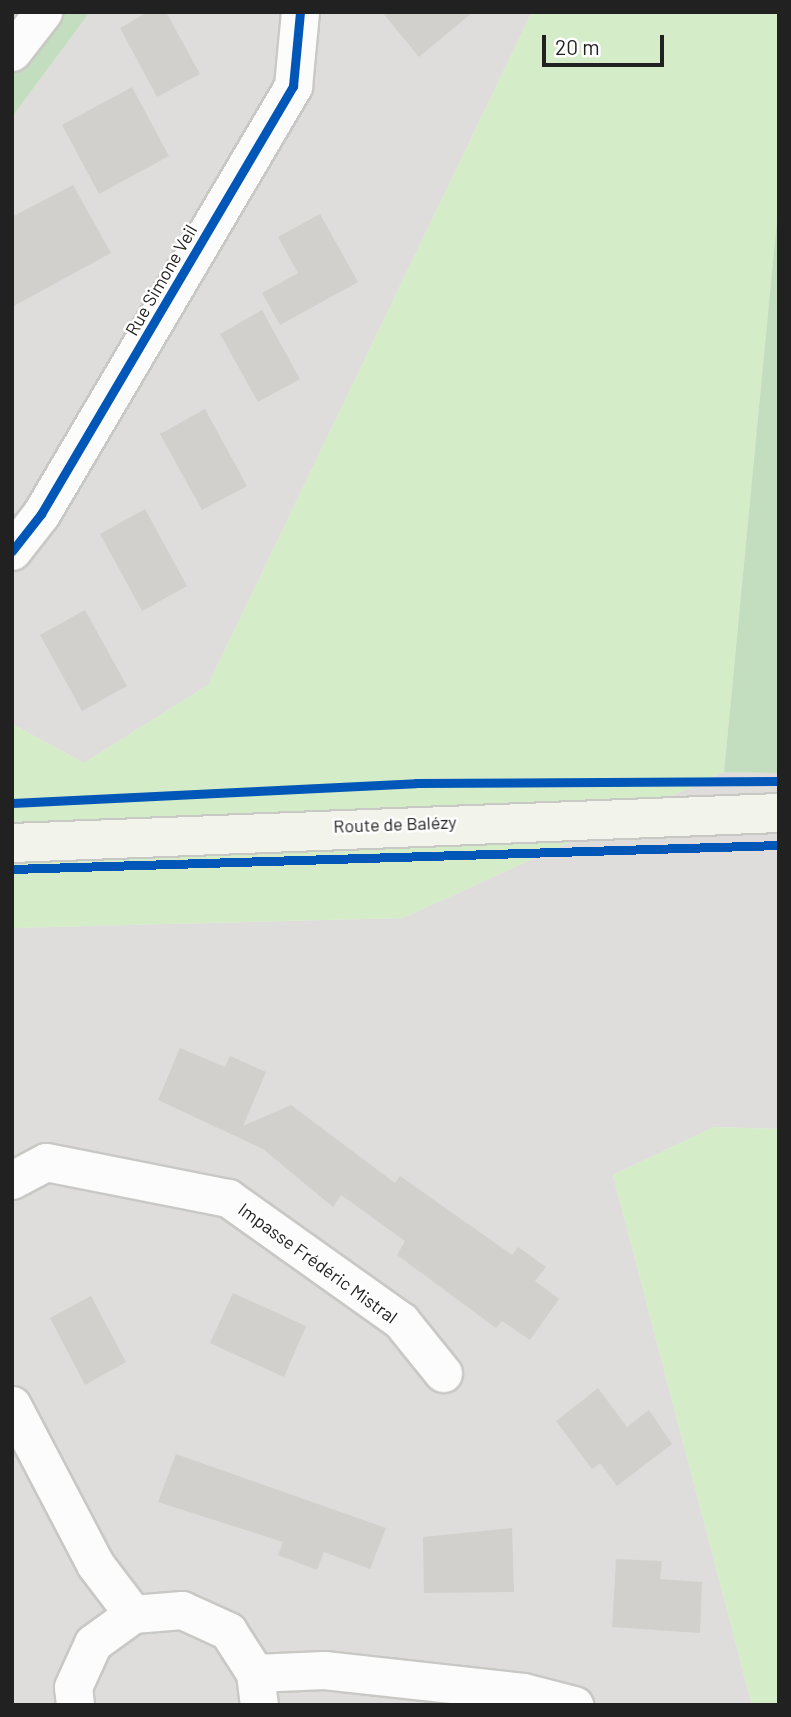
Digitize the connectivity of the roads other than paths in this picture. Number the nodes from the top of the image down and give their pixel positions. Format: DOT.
graph roads {
  1 [pos="43,12"];
  2 [pos="300,12"];
  3 [pos="12,52"];
  4 [pos="12,551"];
  5 [pos="779,813"];
  6 [pos="12,843"];
  7 [pos="12,1180"];
  8 [pos="443,1373"];
  9 [pos="12,1405"];
  10 [pos="133,1614"];
  11 [pos="257,1689"];
  12 [pos="75,1705"];
  13 [pos="574,1705"];
  1 -- 3 [label="street"];
  2 -- 4 [label="street, Rue Simone Veil"];
  5 -- 6 [label="main road, Route de Balézy"];
  7 -- 8 [label="street, Impasse Frédéric Mistral"];
  9 -- 10 [label="street"];
  10 -- 11 [label="street"];
  10 -- 12 [label="street"];
  11 -- 13 [label="street"];
}
